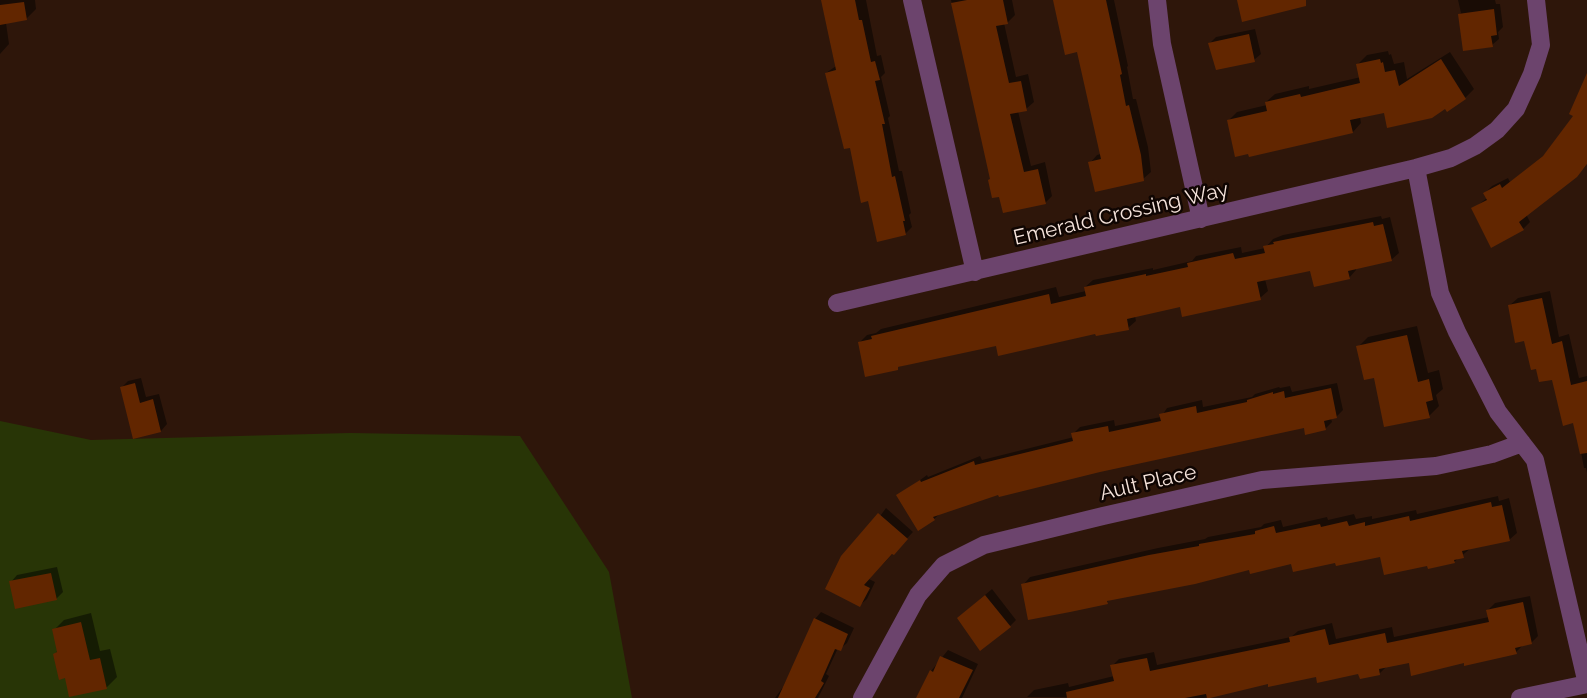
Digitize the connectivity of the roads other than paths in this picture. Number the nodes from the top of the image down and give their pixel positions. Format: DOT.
graph roads {
  1 [pos="912,0"];
  2 [pos="1157,0"];
  3 [pos="1536,0"];
  4 [pos="1416,168"];
  5 [pos="1201,219"];
  6 [pos="975,272"];
  7 [pos="837,303"];
  8 [pos="1522,443"];
  9 [pos="1587,684"];
  10 [pos="862,698"];
  11 [pos="1520,698"];
  1 -- 6 [label="street"];
  2 -- 5 [label="street"];
  3 -- 4 [label="street, Emerald Crossing Way"];
  4 -- 5 [label="street, Emerald Crossing Way"];
  4 -- 8 [label="street"];
  5 -- 6 [label="street, Emerald Crossing Way"];
  6 -- 7 [label="street, Emerald Crossing Way"];
  8 -- 9 [label="street"];
  8 -- 10 [label="street, Ault Place"];
  9 -- 11 [label="street"];
}
